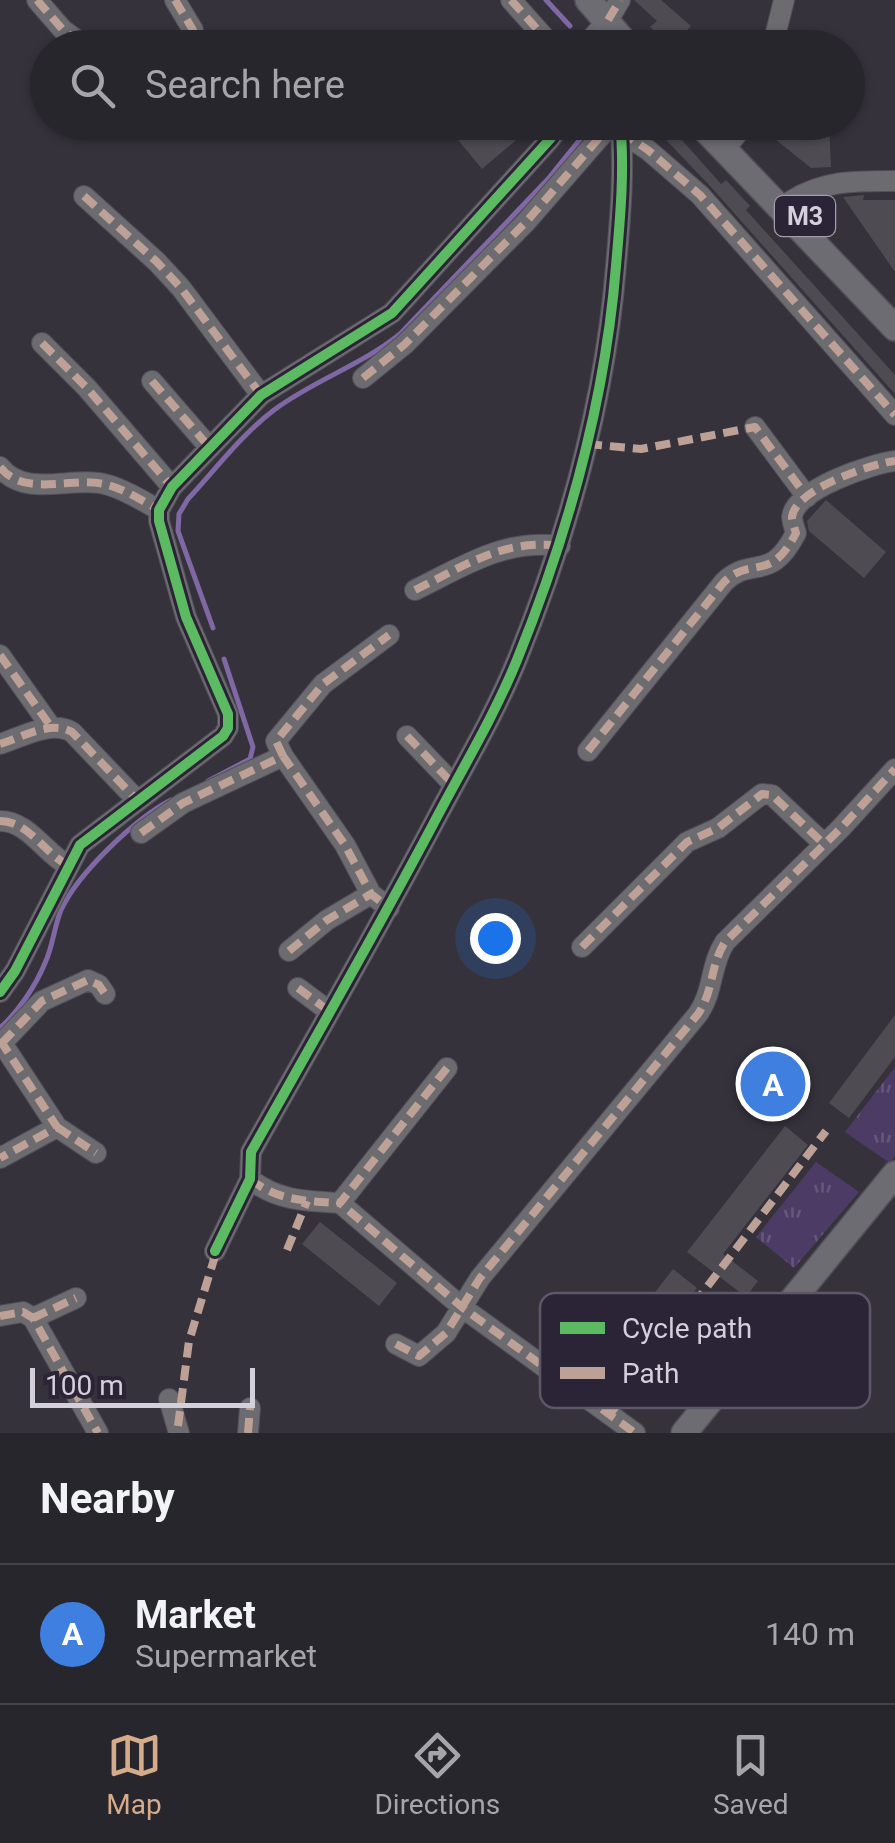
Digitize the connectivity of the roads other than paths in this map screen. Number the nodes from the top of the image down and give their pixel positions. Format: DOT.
graph roads {
  1 [pos="37,0"];
  2 [pos="176,0"];
  3 [pos="510,0"];
  4 [pos="588,0"];
  5 [pos="784,0"];
  6 [pos="614,10"];
  7 [pos="63,30"];
  8 [pos="193,30"];
  9 [pos="538,30"];
  10 [pos="598,30"];
  11 [pos="776,30"];
  12 [pos="549,140"];
  13 [pos="605,140"];
  14 [pos="618,140"];
  15 [pos="636,140"];
  16 [pos="715,140"];
  17 [pos="741,140"];
  18 [pos="895,181"];
  19 [pos="84,196"];
  20 [pos="791,201"];
  21 [pos="895,311"];
  22 [pos="895,328"];
  23 [pos="42,343"];
  24 [pos="362,378"];
  25 [pos="152,381"];
  26 [pos="261,396"];
  27 [pos="895,416"];
  28 [pos="756,427"];
  29 [pos="210,448"];
  30 [pos="895,462"];
  31 [pos="0,467"];
  32 [pos="172,487"];
  33 [pos="807,497"];
  34 [pos="159,510"];
  35 [pos="560,546"];
  36 [pos="415,590"];
  37 [pos="388,635"];
  38 [pos="0,655"];
  39 [pos="51,727"];
  40 [pos="407,736"];
  41 [pos="0,744"];
  42 [pos="588,750"];
  43 [pos="283,756"];
  44 [pos="895,769"];
  45 [pos="454,785"];
  46 [pos="137,800"];
  47 [pos="0,822"];
  48 [pos="141,832"];
  49 [pos="824,844"];
  50 [pos="67,865"];
  51 [pos="372,894"];
  52 [pos="389,908"];
  53 [pos="582,947"];
  54 [pos="289,950"];
  55 [pos="298,988"];
  56 [pos="0,992"];
  57 [pos="105,994"];
  58 [pos="330,1012"];
  59 [pos="1,1042"];
  60 [pos="448,1068"];
  61 [pos="58,1127"];
  62 [pos="96,1152"];
  63 [pos="0,1158"];
  64 [pos="895,1174"];
  65 [pos="250,1180"];
  66 [pos="340,1203"];
  67 [pos="215,1250"];
  68 [pos="798,1293"];
  69 [pos="76,1298"];
  70 [pos="462,1308"];
  71 [pos="4,1309"];
  72 [pos="32,1318"];
  73 [pos="396,1344"];
  74 [pos="540,1364"];
  75 [pos="169,1399"];
  76 [pos="250,1408"];
  77 [pos="600,1408"];
  78 [pos="704,1408"];
  79 [pos="98,1433"];
  80 [pos="179,1433"];
  81 [pos="248,1433"];
  82 [pos="635,1433"];
  83 [pos="684,1433"];
  1 -- 7 [label="street"];
  2 -- 8 [label="street"];
  3 -- 9 [label="street"];
  4 -- 6 [label="main road"];
  5 -- 11 [label="street"];
  6 -- 10 [label="street"];
  12 -- 26 [label="street"];
  13 -- 24 [label="street"];
  14 -- 35 [label="street"];
  15 -- 27 [label="street"];
  16 -- 22 [label="main road"];
  17 -- 20 [label="main road, M3"];
  18 -- 20 [label="street"];
  19 -- 26 [label="street"];
  20 -- 21 [label="main road, M3"];
  23 -- 32 [label="street"];
  25 -- 29 [label="street"];
  26 -- 29 [label="street"];
  28 -- 33 [label="street"];
  29 -- 32 [label="street"];
  30 -- 33 [label="street"];
  31 -- 34 [label="street"];
  32 -- 34 [label="street"];
  33 -- 42 [label="street"];
  34 -- 46 [label="street"];
  35 -- 36 [label="street"];
  35 -- 45 [label="street"];
  37 -- 43 [label="street"];
  38 -- 39 [label="street"];
  39 -- 41 [label="street"];
  39 -- 46 [label="street"];
  40 -- 45 [label="street"];
  43 -- 48 [label="street"];
  43 -- 51 [label="street"];
  44 -- 49 [label="street"];
  45 -- 52 [label="street"];
  46 -- 50 [label="street"];
  47 -- 50 [label="street"];
  49 -- 53 [label="street"];
  49 -- 70 [label="street"];
  50 -- 56 [label="street"];
  51 -- 52 [label="street"];
  51 -- 54 [label="street"];
  52 -- 58 [label="street"];
  55 -- 58 [label="street"];
  57 -- 59 [label="street"];
  58 -- 65 [label="street"];
  59 -- 61 [label="street"];
  60 -- 66 [label="street"];
  61 -- 62 [label="street"];
  61 -- 63 [label="street"];
  64 -- 68 [label="main road"];
  65 -- 66 [label="street"];
  65 -- 67 [label="street"];
  66 -- 70 [label="street"];
  69 -- 72 [label="street"];
  70 -- 73 [label="street"];
  70 -- 74 [label="street"];
  71 -- 72 [label="street"];
  72 -- 79 [label="street"];
  75 -- 80 [label="street"];
  76 -- 81 [label="street"];
  77 -- 82 [label="street"];
  78 -- 83 [label="main road"];
}
